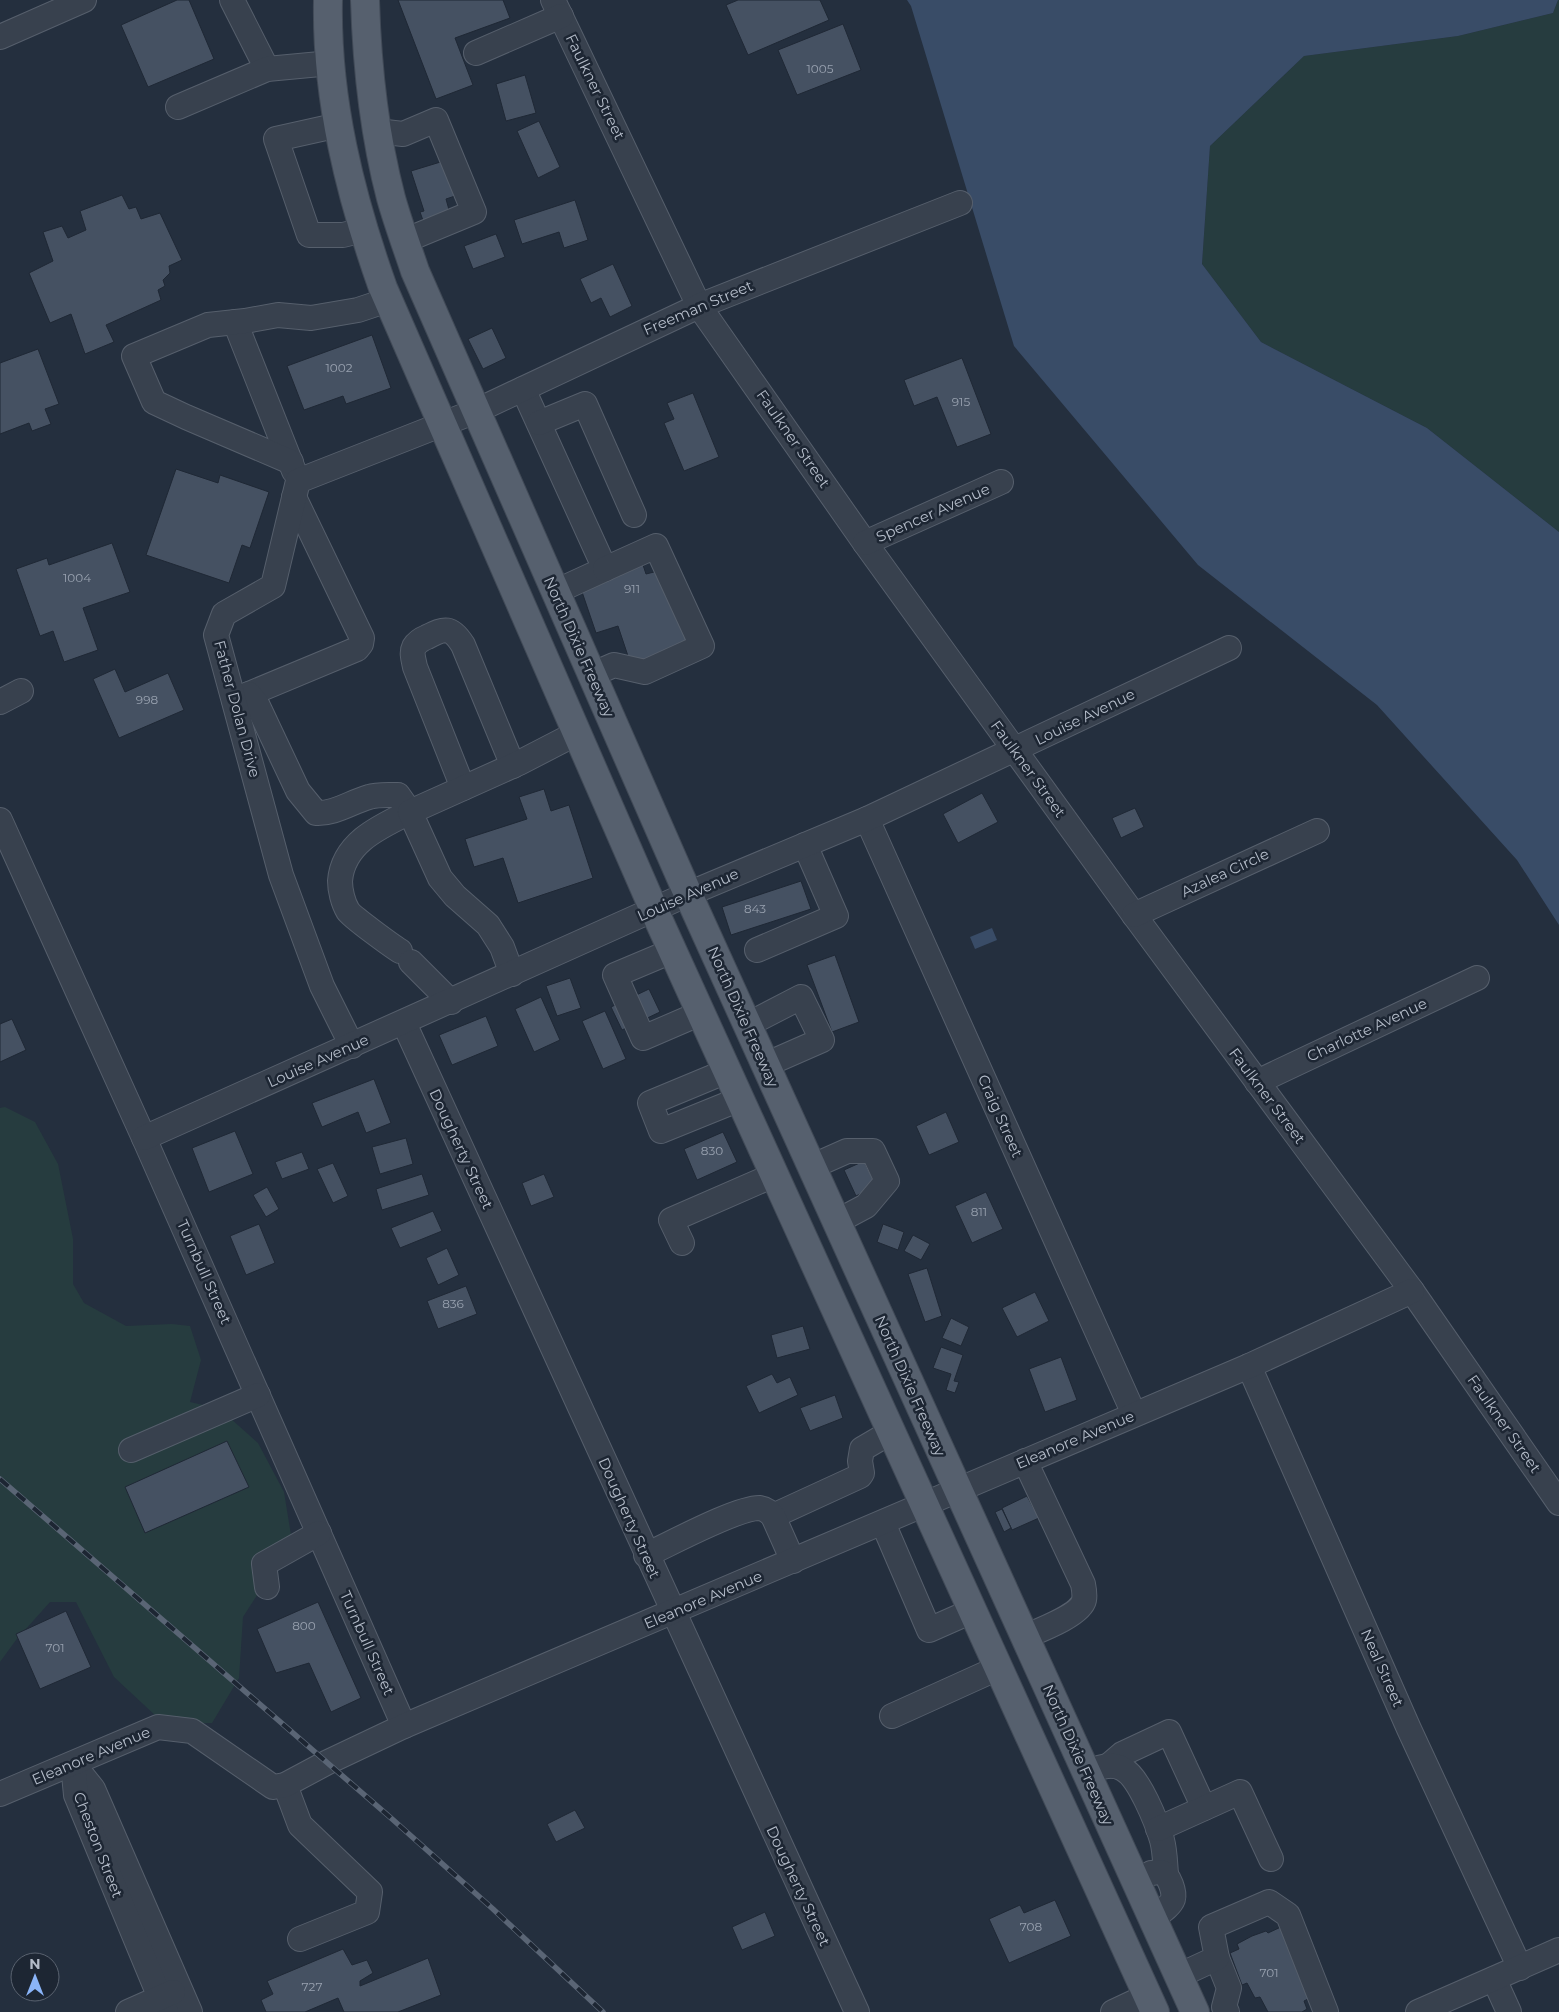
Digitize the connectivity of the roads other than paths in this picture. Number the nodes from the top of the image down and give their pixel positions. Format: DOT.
graph roads {
  1 [pos="84,0"];
  2 [pos="232,0"];
  3 [pos="328,0"];
  4 [pos="365,0"];
  5 [pos="557,8"];
  6 [pos="0,37"];
  7 [pos="476,53"];
  8 [pos="331,63"];
  9 [pos="267,69"];
  10 [pos="178,107"];
  11 [pos="338,125"];
  12 [pos="377,131"];
  13 [pos="960,203"];
  14 [pos="363,230"];
  15 [pos="404,241"];
  16 [pos="388,300"];
  17 [pos="699,306"];
  18 [pos="235,322"];
  19 [pos="523,389"];
  20 [pos="476,411"];
  21 [pos="442,424"];
  22 [pos="539,424"];
  23 [pos="294,480"];
  24 [pos="1001,482"];
  25 [pos="634,515"];
  26 [pos="865,543"];
  27 [pos="605,569"];
  28 [pos="555,592"];
  29 [pos="1230,648"];
  30 [pos="591,675"];
  31 [pos="21,691"];
  32 [pos="241,697"];
  33 [pos="0,702"];
  34 [pos="577,733"];
  35 [pos="1015,751"];
  36 [pos="513,766"];
  37 [pos="463,788"];
  38 [pos="410,812"];
  39 [pos="867,819"];
  40 [pos="0,820"];
  41 [pos="1316,831"];
  42 [pos="805,845"];
  43 [pos="688,894"];
  44 [pos="654,910"];
  45 [pos="1134,915"];
  46 [pos="757,950"];
  47 [pos="672,951"];
  48 [pos="512,974"];
  49 [pos="1477,978"];
  50 [pos="451,1002"];
  51 [pos="701,1013"];
  52 [pos="404,1023"];
  53 [pos="747,1025"];
  54 [pos="352,1046"];
  55 [pos="765,1065"];
  56 [pos="727,1071"];
  57 [pos="1257,1082"];
  58 [pos="740,1099"];
  59 [pos="144,1138"];
  60 [pos="811,1167"];
  61 [pos="774,1175"];
  62 [pos="836,1222"];
  63 [pos="682,1243"];
  64 [pos="1412,1291"];
  65 [pos="1249,1366"];
  66 [pos="258,1396"];
  67 [pos="1134,1414"];
  68 [pos="891,1432"];
  69 [pos="131,1450"];
  70 [pos="1025,1461"];
  71 [pos="958,1491"];
  72 [pos="1559,1504"];
  73 [pos="924,1505"];
  74 [pos="773,1516"];
  75 [pos="882,1523"];
  76 [pos="319,1533"];
  77 [pos="646,1555"];
  78 [pos="793,1561"];
  79 [pos="267,1587"];
  80 [pos="972,1611"];
  81 [pos="672,1613"];
  82 [pos="1024,1637"];
  83 [pos="998,1668"];
  84 [pos="892,1716"];
  85 [pos="404,1726"];
  86 [pos="73,1764"];
  87 [pos="1097,1769"];
  88 [pos="285,1785"];
  89 [pos="0,1794"];
  90 [pos="1204,1808"];
  91 [pos="1158,1829"];
  92 [pos="1271,1859"];
  93 [pos="1166,1874"];
  94 [pos="1135,1882"];
  95 [pos="1152,1919"];
  96 [pos="300,1938"];
  97 [pos="1559,1950"];
  98 [pos="1218,1958"];
  99 [pos="1520,1968"];
  100 [pos="1178,1976"];
  101 [pos="1494,1980"];
  102 [pos="168,2000"];
  103 [pos="1151,2004"];
  104 [pos="1221,2010"];
  105 [pos="128,2012"];
  106 [pos="190,2012"];
  107 [pos="857,2012"];
  108 [pos="1112,2012"];
  109 [pos="1194,2012"];
  110 [pos="1326,2012"];
  111 [pos="1418,2012"];
  112 [pos="1509,2012"];
  1 -- 6 [label="street"];
  2 -- 9 [label="street"];
  3 -- 8 [label="main road"];
  4 -- 12 [label="main road, North Dixie Freeway"];
  5 -- 7 [label="street"];
  5 -- 17 [label="street, Faulkner Street"];
  8 -- 9 [label="street"];
  8 -- 11 [label="main road"];
  9 -- 10 [label="street"];
  11 -- 14 [label="main road"];
  11 -- 14 [label="street"];
  12 -- 15 [label="main road, North Dixie Freeway"];
  12 -- 15 [label="street"];
  13 -- 17 [label="street, Freeman Street"];
  14 -- 16 [label="main road"];
  15 -- 20 [label="main road, North Dixie Freeway"];
  16 -- 18 [label="street"];
  16 -- 21 [label="main road"];
  17 -- 19 [label="street, Freeman Street"];
  17 -- 26 [label="street, Faulkner Street"];
  18 -- 23 [label="street"];
  18 -- 23 [label="street"];
  19 -- 20 [label="street, Freeman Street"];
  19 -- 22 [label="street"];
  20 -- 21 [label="street, Freeman Street"];
  20 -- 28 [label="main road, North Dixie Freeway"];
  21 -- 23 [label="street"];
  21 -- 34 [label="main road"];
  22 -- 25 [label="street"];
  22 -- 27 [label="street"];
  23 -- 32 [label="street, Father Dolan Drive"];
  23 -- 32 [label="street"];
  24 -- 26 [label="street, Spencer Avenue"];
  26 -- 35 [label="street, Faulkner Street"];
  27 -- 28 [label="street"];
  27 -- 30 [label="street"];
  28 -- 30 [label="main road, North Dixie Freeway"];
  29 -- 35 [label="street, Louise Avenue"];
  30 -- 43 [label="main road, North Dixie Freeway"];
  31 -- 33 [label="street"];
  32 -- 38 [label="street"];
  32 -- 54 [label="street, Father Dolan Drive"];
  34 -- 36 [label="street"];
  34 -- 44 [label="main road"];
  35 -- 39 [label="street, Louise Avenue"];
  35 -- 45 [label="street, Faulkner Street"];
  36 -- 37 [label="street"];
  36 -- 37 [label="street"];
  37 -- 38 [label="street"];
  38 -- 48 [label="street"];
  38 -- 50 [label="street"];
  39 -- 42 [label="street, Louise Avenue"];
  39 -- 67 [label="street, Craig Street"];
  40 -- 59 [label="street, Turnbull Street"];
  41 -- 45 [label="street, Azalea Circle"];
  42 -- 43 [label="street, Louise Avenue"];
  42 -- 46 [label="street"];
  43 -- 44 [label="street, Louise Avenue"];
  43 -- 53 [label="main road, North Dixie Freeway"];
  44 -- 47 [label="main road"];
  44 -- 48 [label="street, Louise Avenue"];
  45 -- 57 [label="street, Faulkner Street"];
  47 -- 51 [label="main road"];
  47 -- 51 [label="street"];
  48 -- 50 [label="street, Louise Avenue"];
  49 -- 57 [label="street, Charlotte Avenue"];
  50 -- 52 [label="street, Louise Avenue"];
  51 -- 56 [label="main road"];
  52 -- 54 [label="street, Louise Avenue"];
  52 -- 77 [label="street, Dougherty Street"];
  53 -- 55 [label="main road, North Dixie Freeway"];
  53 -- 55 [label="street"];
  54 -- 59 [label="street, Louise Avenue"];
  55 -- 60 [label="main road, North Dixie Freeway"];
  56 -- 58 [label="main road"];
  56 -- 58 [label="street"];
  57 -- 64 [label="street, Faulkner Street"];
  58 -- 61 [label="main road"];
  59 -- 66 [label="street, Turnbull Street"];
  60 -- 62 [label="main road, North Dixie Freeway"];
  60 -- 62 [label="street"];
  61 -- 63 [label="street"];
  61 -- 68 [label="main road"];
  62 -- 71 [label="main road, North Dixie Freeway"];
  64 -- 65 [label="street, Eleanore Avenue"];
  64 -- 72 [label="street, Faulkner Street"];
  65 -- 67 [label="street, Eleanore Avenue"];
  65 -- 99 [label="street, Neal Street"];
  66 -- 69 [label="street"];
  66 -- 76 [label="street, Turnbull Street"];
  67 -- 70 [label="street, Eleanore Avenue"];
  68 -- 73 [label="main road"];
  68 -- 74 [label="street"];
  70 -- 71 [label="street, Eleanore Avenue"];
  70 -- 82 [label="street"];
  71 -- 73 [label="street, Eleanore Avenue"];
  71 -- 82 [label="main road, North Dixie Freeway"];
  73 -- 75 [label="street, Eleanore Avenue"];
  73 -- 80 [label="main road"];
  74 -- 77 [label="street"];
  74 -- 78 [label="street"];
  75 -- 78 [label="street, Eleanore Avenue"];
  75 -- 80 [label="street"];
  76 -- 79 [label="street"];
  76 -- 85 [label="street, Turnbull Street"];
  77 -- 81 [label="street, Dougherty Street"];
  78 -- 81 [label="street, Eleanore Avenue"];
  80 -- 83 [label="main road"];
  81 -- 85 [label="street, Eleanore Avenue"];
  81 -- 107 [label="street, Dougherty Street"];
  82 -- 87 [label="main road, North Dixie Freeway"];
  83 -- 84 [label="street"];
  83 -- 103 [label="main road"];
  85 -- 88 [label="street, Eleanore Avenue"];
  86 -- 88 [label="street, Eleanore Avenue"];
  86 -- 89 [label="street, Eleanore Avenue"];
  86 -- 102 [label="street, Cheston Street"];
  87 -- 90 [label="street"];
  87 -- 91 [label="street"];
  87 -- 94 [label="main road, North Dixie Freeway"];
  88 -- 96 [label="street"];
  90 -- 91 [label="street"];
  90 -- 92 [label="street"];
  91 -- 93 [label="street"];
  93 -- 94 [label="street"];
  93 -- 95 [label="street"];
  94 -- 95 [label="main road, North Dixie Freeway"];
  95 -- 100 [label="main road, North Dixie Freeway"];
  97 -- 99 [label="street"];
  98 -- 100 [label="street"];
  98 -- 104 [label="street"];
  98 -- 110 [label="street"];
  99 -- 101 [label="street"];
  100 -- 109 [label="main road, North Dixie Freeway"];
  101 -- 111 [label="street"];
  101 -- 112 [label="street"];
  102 -- 105 [label="street"];
  102 -- 106 [label="street, Cheston Street"];
  103 -- 108 [label="street"];
}
